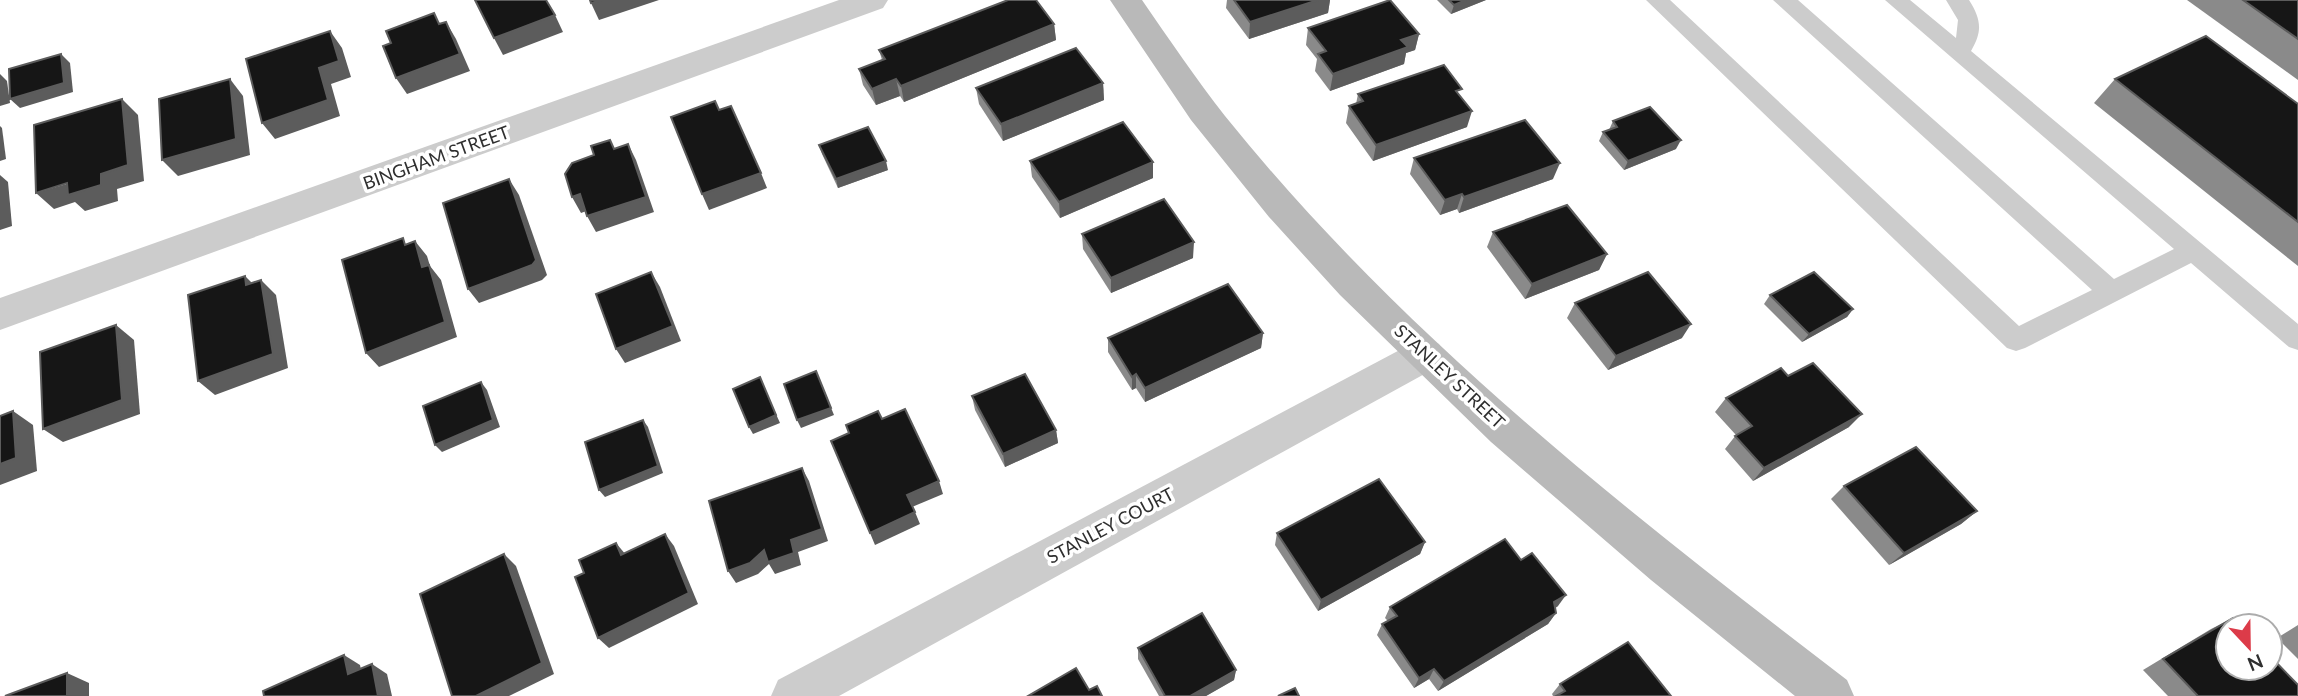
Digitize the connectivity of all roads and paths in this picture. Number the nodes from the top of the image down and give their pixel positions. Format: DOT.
graph roads {
  1 [pos="872,0"];
  2 [pos="1126,0"];
  3 [pos="1657,0"];
  4 [pos="1784,0"];
  5 [pos="1896,0"];
  6 [pos="1957,0"];
  7 [pos="1959,51"];
  8 [pos="2195,250"];
  9 [pos="2112,292"];
  10 [pos="0,314"];
  11 [pos="2298,339"];
  12 [pos="1425,355"];
  13 [pos="794,696"];
  14 [pos="1831,696"];
  1 -- 10 [label="street, BINGHAM STREET"];
  2 -- 12 [label="main road, STANLEY STREET"];
  3 -- 9 [label="lane"];
  4 -- 9 [label="lane"];
  5 -- 7 [label="lane"];
  6 -- 7 [label="lane"];
  7 -- 8 [label="lane"];
  8 -- 9 [label="lane"];
  8 -- 11 [label="lane"];
  12 -- 13 [label="street, STANLEY COURT"];
  12 -- 14 [label="main road, STANLEY STREET"];
}
